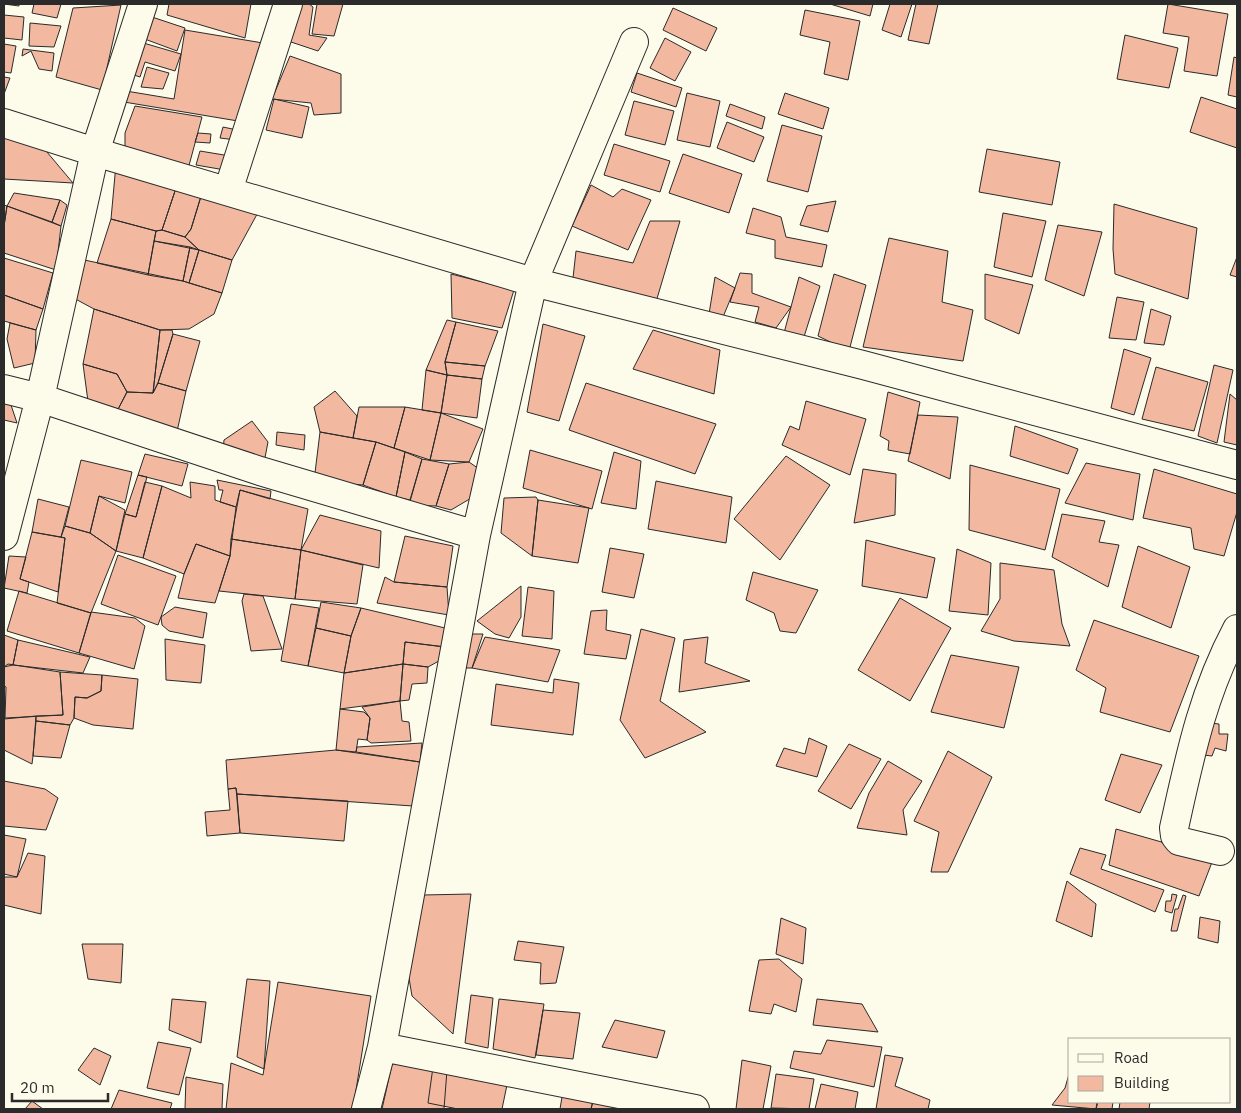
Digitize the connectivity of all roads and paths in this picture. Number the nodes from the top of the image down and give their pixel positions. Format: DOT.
graph roads {
  1 [pos="143,4"];
  2 [pos="288,4"];
  3 [pos="634,42"];
  4 [pos="4,122"];
  5 [pos="95,152"];
  6 [pos="228,192"];
  7 [pos="533,282"];
  8 [pos="4,388"];
  9 [pos="40,398"];
  10 [pos="1237,465"];
  11 [pos="4,536"];
  12 [pos="476,536"];
  13 [pos="1237,630"];
  14 [pos="1220,851"];
  15 [pos="382,1047"];
  16 [pos="366,1109"];
  17 [pos="695,1109"];
  1 -- 5 [label="street"];
  2 -- 6 [label="street"];
  3 -- 7 [label="street"];
  4 -- 5 [label="street"];
  5 -- 6 [label="street"];
  5 -- 9 [label="street"];
  6 -- 7 [label="street"];
  7 -- 10 [label="street"];
  7 -- 12 [label="street"];
  8 -- 9 [label="street"];
  9 -- 11 [label="street"];
  9 -- 12 [label="street"];
  12 -- 15 [label="street"];
  13 -- 14 [label="street"];
  15 -- 16 [label="street"];
  15 -- 17 [label="street"];
}
